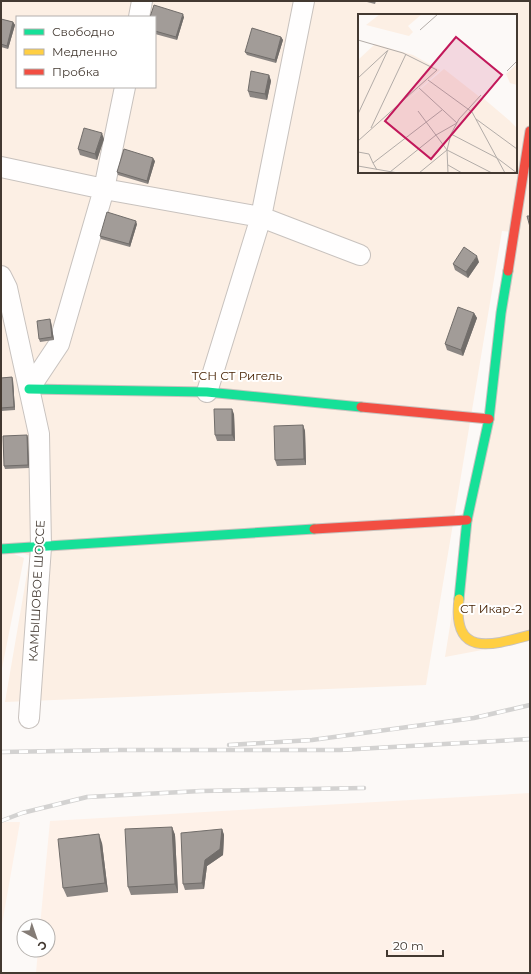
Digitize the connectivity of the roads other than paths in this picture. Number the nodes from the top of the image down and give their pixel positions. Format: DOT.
graph roads {
  1 [pos="142,1"];
  2 [pos="304,1"];
  3 [pos="139,16"];
  4 [pos="125,88"];
  5 [pos="530,132"];
  6 [pos="1,167"];
  7 [pos="104,190"];
  8 [pos="262,217"];
  9 [pos="360,255"];
  10 [pos="3,284"];
  11 [pos="29,389"];
  12 [pos="207,392"];
  13 [pos="488,420"];
  14 [pos="467,520"];
  15 [pos="41,547"];
  16 [pos="1,549"];
  17 [pos="530,635"];
  18 [pos="29,718"];
  1 -- 3 [label="street"];
  2 -- 8 [label="street"];
  4 -- 7 [label="street"];
  5 -- 13 [label="street"];
  6 -- 7 [label="street"];
  7 -- 8 [label="street"];
  7 -- 11 [label="street"];
  8 -- 9 [label="street"];
  8 -- 12 [label="street"];
  10 -- 11 [label="street, КАМЫШОВОЕ ШОССЕ"];
  11 -- 12 [label="street"];
  11 -- 15 [label="street, КАМЫШОВОЕ ШОССЕ"];
  12 -- 13 [label="street"];
  13 -- 14 [label="street"];
  14 -- 15 [label="street"];
  14 -- 17 [label="street"];
  15 -- 16 [label="street"];
  15 -- 18 [label="street, КАМЫШОВОЕ ШОССЕ"];
}
